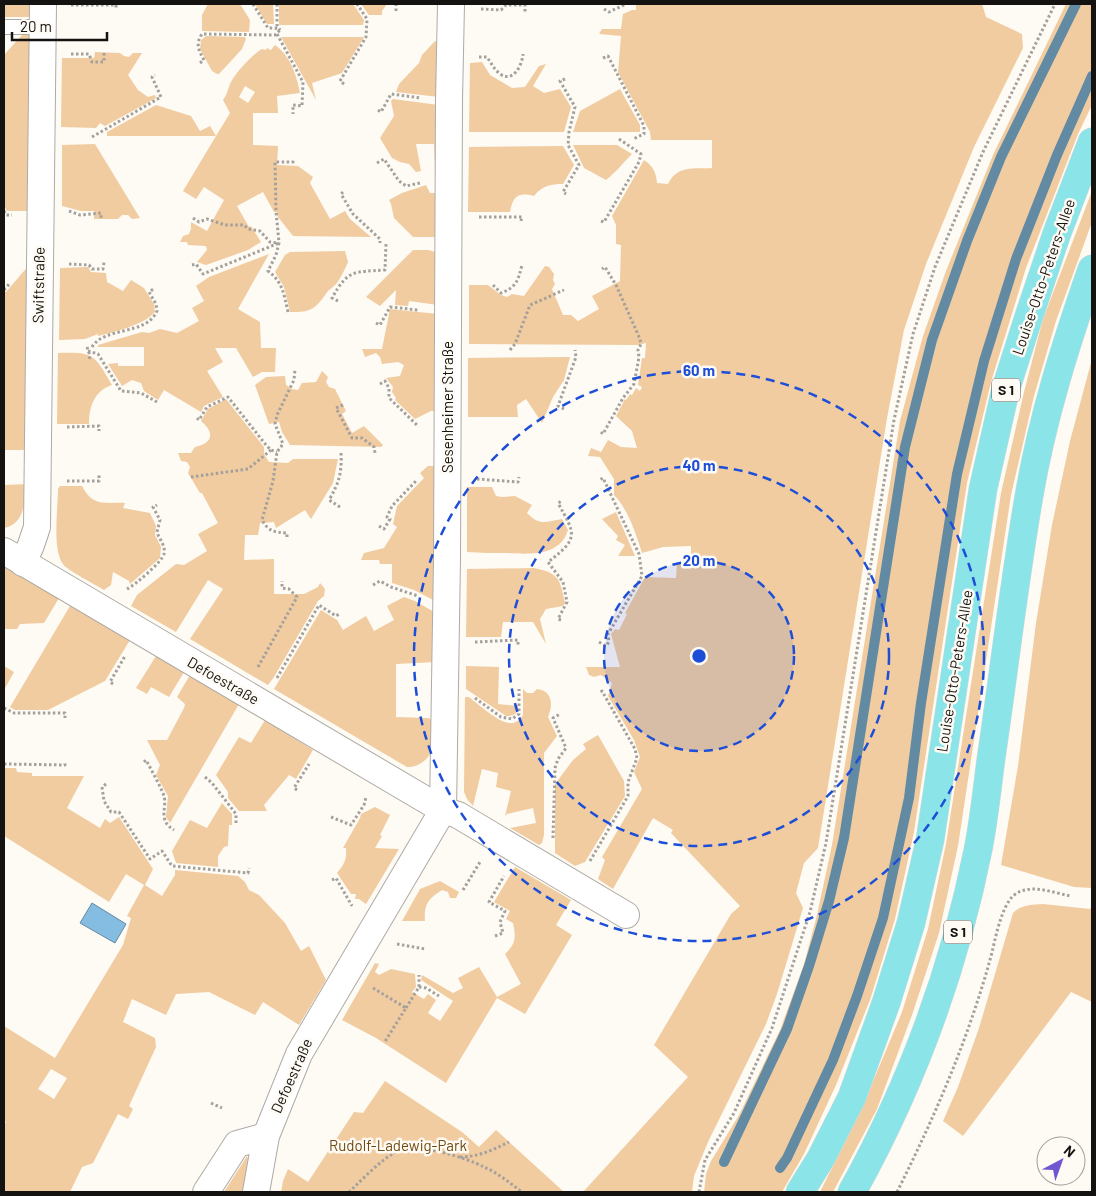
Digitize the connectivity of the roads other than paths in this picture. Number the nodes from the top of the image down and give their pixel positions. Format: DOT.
graph roads {
  1 [pos="451,4"];
  2 [pos="49,12"];
  3 [pos="4,27"];
  4 [pos="1092,142"];
  5 [pos="1092,269"];
  6 [pos="13,557"];
  7 [pos="443,810"];
  8 [pos="626,915"];
  9 [pos="266,1136"];
  10 [pos="206,1192"];
  11 [pos="256,1192"];
  12 [pos="800,1192"];
  13 [pos="852,1192"];
  1 -- 7 [label="street, Sesenheimer Straße"];
  2 -- 3 [label="lane"];
  2 -- 6 [label="street, Swiftstraße"];
  4 -- 12 [label="main road, Louise-Otto-Peters-Allee / S 1"];
  5 -- 13 [label="main road, S 1"];
  6 -- 7 [label="street, Defoestraße"];
  7 -- 8 [label="street, Defoestraße"];
  7 -- 9 [label="street, Defoestraße"];
  9 -- 10 [label="street"];
  9 -- 11 [label="street, Defoestraße"];
}
